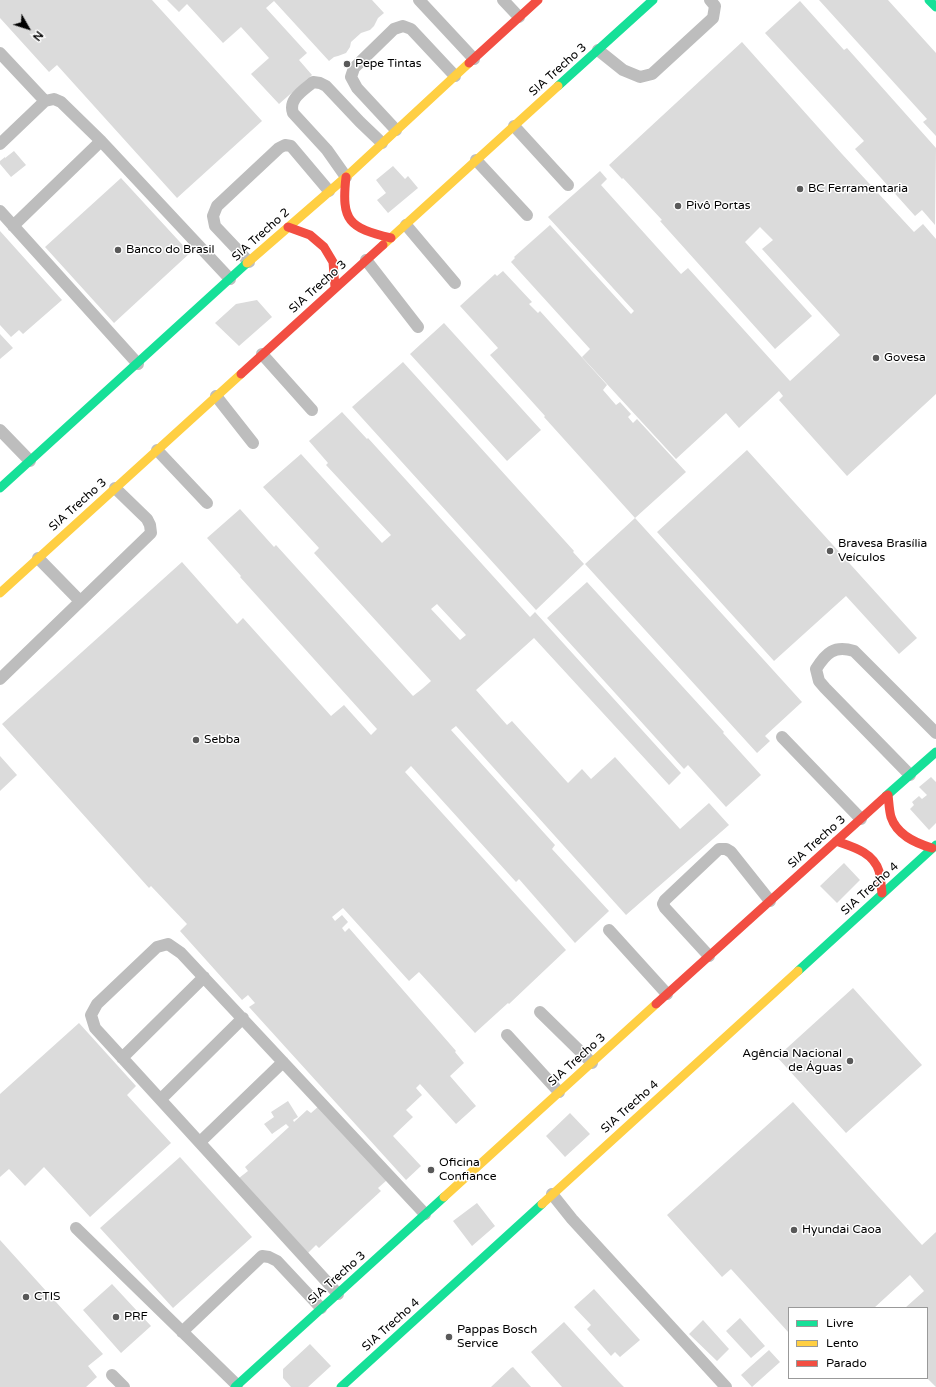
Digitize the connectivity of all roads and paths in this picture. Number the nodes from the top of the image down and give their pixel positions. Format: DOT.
graph roads {
  1 [pos="419,0"];
  2 [pos="503,0"];
  3 [pos="538,0"];
  4 [pos="653,0"];
  5 [pos="710,0"];
  6 [pos="929,0"];
  7 [pos="936,7"];
  8 [pos="520,17"];
  9 [pos="598,50"];
  10 [pos="0,53"];
  11 [pos="474,59"];
  12 [pos="455,76"];
  13 [pos="45,102"];
  14 [pos="514,126"];
  15 [pos="396,130"];
  16 [pos="100,141"];
  17 [pos="382,142"];
  18 [pos="0,144"];
  19 [pos="476,160"];
  20 [pos="346,177"];
  21 [pos="568,185"];
  22 [pos="329,191"];
  23 [pos="0,211"];
  24 [pos="527,215"];
  25 [pos="406,225"];
  26 [pos="13,226"];
  27 [pos="288,227"];
  28 [pos="391,238"];
  29 [pos="366,260"];
  30 [pos="249,262"];
  31 [pos="230,279"];
  32 [pos="455,283"];
  33 [pos="335,287"];
  34 [pos="418,327"];
  35 [pos="262,354"];
  36 [pos="138,364"];
  37 [pos="216,396"];
  38 [pos="312,410"];
  39 [pos="0,430"];
  40 [pos="253,443"];
  41 [pos="157,450"];
  42 [pos="30,461"];
  43 [pos="0,488"];
  44 [pos="115,488"];
  45 [pos="208,503"];
  46 [pos="38,558"];
  47 [pos="0,593"];
  48 [pos="80,601"];
  49 [pos="0,679"];
  50 [pos="936,733"];
  51 [pos="782,737"];
  52 [pos="936,752"];
  53 [pos="910,775"];
  54 [pos="888,795"];
  55 [pos="861,819"];
  56 [pos="836,840"];
  57 [pos="934,847"];
  58 [pos="882,894"];
  59 [pos="770,901"];
  60 [pos="609,930"];
  61 [pos="710,956"];
  62 [pos="204,977"];
  63 [pos="668,994"];
  64 [pos="540,1012"];
  65 [pos="243,1018"];
  66 [pos="508,1035"];
  67 [pos="122,1058"];
  68 [pos="283,1062"];
  69 [pos="592,1063"];
  70 [pos="559,1092"];
  71 [pos="160,1099"];
  72 [pos="200,1142"];
  73 [pos="552,1194"];
  74 [pos="425,1214"];
  75 [pos="76,1228"];
  76 [pos="338,1294"];
  77 [pos="321,1308"];
  78 [pos="182,1332"];
  79 [pos="112,1375"];
  80 [pos="236,1386"];
  81 [pos="124,1387"];
  82 [pos="341,1387"];
  83 [pos="726,1387"];
  1 -- 11 [label="lane"];
  2 -- 8 [label="lane"];
  3 -- 8 [label="main road, SIA Trecho 2"];
  4 -- 9 [label="main road, SIA Trecho 3"];
  5 -- 9 [label="lane"];
  6 -- 7 [label="main road"];
  8 -- 11 [label="main road, SIA Trecho 2"];
  9 -- 14 [label="main road, SIA Trecho 3"];
  10 -- 13 [label="lane"];
  11 -- 12 [label="main road, SIA Trecho 2"];
  12 -- 15 [label="main road, SIA Trecho 2"];
  12 -- 15 [label="lane"];
  13 -- 16 [label="lane"];
  13 -- 18 [label="lane"];
  14 -- 19 [label="main road, SIA Trecho 3"];
  14 -- 21 [label="lane"];
  15 -- 17 [label="main road, SIA Trecho 2"];
  16 -- 26 [label="lane"];
  16 -- 31 [label="lane"];
  17 -- 20 [label="main road, SIA Trecho 2"];
  17 -- 20 [label="lane"];
  19 -- 24 [label="lane"];
  19 -- 25 [label="main road, SIA Trecho 3"];
  20 -- 22 [label="main road, SIA Trecho 2"];
  20 -- 28 [label="main road"];
  22 -- 27 [label="main road, SIA Trecho 2"];
  22 -- 30 [label="lane"];
  23 -- 26 [label="lane"];
  25 -- 28 [label="main road, SIA Trecho 3"];
  25 -- 32 [label="lane"];
  26 -- 36 [label="lane"];
  27 -- 30 [label="main road, SIA Trecho 2"];
  27 -- 33 [label="main road"];
  28 -- 29 [label="main road, SIA Trecho 3"];
  29 -- 33 [label="main road, SIA Trecho 3"];
  29 -- 34 [label="lane"];
  30 -- 31 [label="main road, SIA Trecho 2"];
  31 -- 36 [label="main road, SIA Trecho 2"];
  33 -- 35 [label="main road, SIA Trecho 3"];
  35 -- 37 [label="main road, SIA Trecho 3"];
  35 -- 38 [label="lane"];
  36 -- 42 [label="main road, SIA Trecho 2"];
  37 -- 40 [label="lane"];
  37 -- 41 [label="main road, SIA Trecho 3"];
  39 -- 42 [label="lane"];
  41 -- 44 [label="main road, SIA Trecho 3"];
  41 -- 45 [label="lane"];
  42 -- 43 [label="main road, SIA Trecho 2"];
  44 -- 46 [label="main road, SIA Trecho 3"];
  44 -- 48 [label="lane"];
  46 -- 47 [label="main road, SIA Trecho 3"];
  46 -- 48 [label="lane"];
  48 -- 49 [label="lane"];
  50 -- 53 [label="lane"];
  51 -- 55 [label="lane"];
  52 -- 53 [label="main road, SIA Trecho 3"];
  53 -- 54 [label="main road, SIA Trecho 3"];
  54 -- 55 [label="main road, SIA Trecho 3"];
  54 -- 57 [label="main road"];
  55 -- 56 [label="main road, SIA Trecho 3"];
  56 -- 58 [label="main road"];
  56 -- 59 [label="main road, SIA Trecho 3"];
  57 -- 58 [label="main road, SIA Trecho 4"];
  58 -- 73 [label="main road, SIA Trecho 4"];
  59 -- 61 [label="main road, SIA Trecho 3"];
  59 -- 61 [label="lane"];
  60 -- 63 [label="lane"];
  61 -- 63 [label="main road, SIA Trecho 3"];
  62 -- 65 [label="lane"];
  62 -- 67 [label="lane"];
  62 -- 67 [label="lane"];
  63 -- 69 [label="main road, SIA Trecho 3"];
  64 -- 69 [label="lane"];
  65 -- 68 [label="lane"];
  65 -- 71 [label="lane"];
  66 -- 70 [label="lane"];
  67 -- 71 [label="lane"];
  68 -- 72 [label="lane"];
  68 -- 74 [label="lane"];
  69 -- 70 [label="main road, SIA Trecho 3"];
  70 -- 74 [label="main road, SIA Trecho 3"];
  71 -- 72 [label="lane"];
  72 -- 76 [label="lane"];
  73 -- 82 [label="main road, SIA Trecho 4"];
  73 -- 83 [label="lane"];
  74 -- 76 [label="main road, SIA Trecho 3"];
  75 -- 78 [label="lane"];
  76 -- 77 [label="main road, SIA Trecho 3"];
  77 -- 78 [label="lane"];
  77 -- 80 [label="main road, SIA Trecho 3"];
  78 -- 80 [label="lane"];
  79 -- 81 [label="lane"];
}
